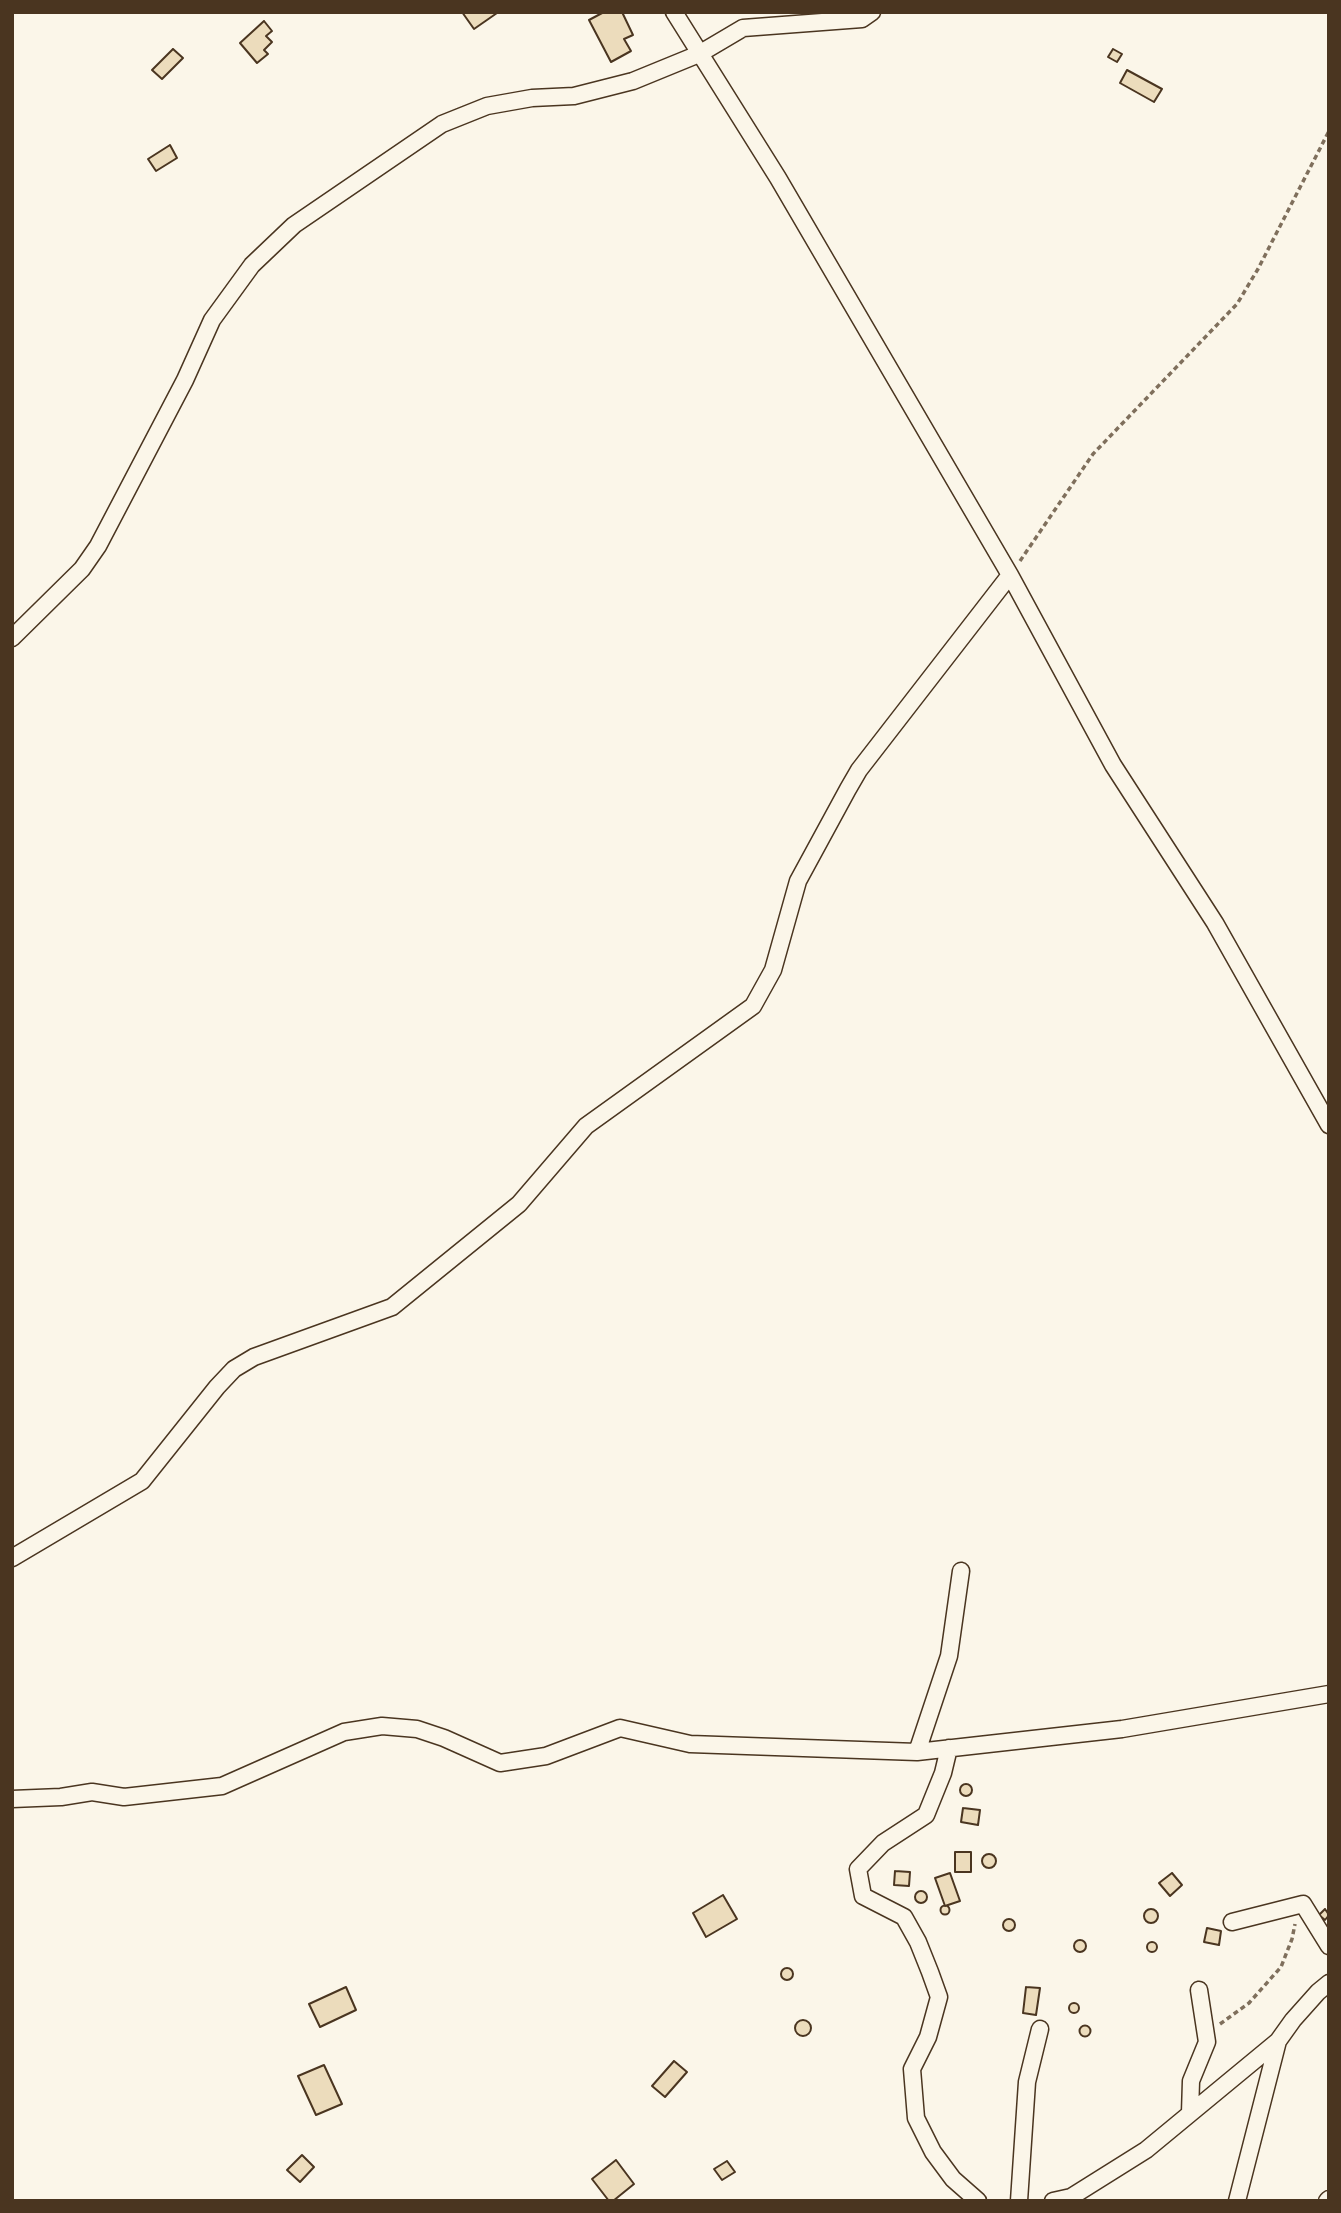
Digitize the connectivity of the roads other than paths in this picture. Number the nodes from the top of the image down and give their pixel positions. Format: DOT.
graph roads {
  1 [pos="674,12"];
  2 [pos="872,12"];
  3 [pos="699,54"];
  4 [pos="1010,575"];
  5 [pos="12,638"];
  6 [pos="1329,1125"];
  7 [pos="12,1558"];
  8 [pos="961,1571"];
  9 [pos="1329,1694"];
  10 [pos="949,1748"];
  11 [pos="917,1752"];
  12 [pos="12,1799"];
  13 [pos="1232,1922"];
  14 [pos="1329,1946"];
  15 [pos="1329,1983"];
  16 [pos="1199,1990"];
  17 [pos="1040,2029"];
  18 [pos="1278,2041"];
  19 [pos="1190,2113"];
  20 [pos="978,2201"];
  21 [pos="1019,2201"];
  22 [pos="1053,2201"];
  23 [pos="1237,2201"];
  1 -- 3 [label="street"];
  2 -- 3 [label="street"];
  3 -- 4 [label="street"];
  3 -- 5 [label="street"];
  4 -- 6 [label="street"];
  4 -- 7 [label="street"];
  8 -- 11 [label="street"];
  9 -- 10 [label="street"];
  10 -- 11 [label="street"];
  10 -- 20 [label="street"];
  11 -- 12 [label="street"];
  13 -- 14 [label="street"];
  15 -- 18 [label="street"];
  16 -- 19 [label="street"];
  17 -- 21 [label="street"];
  18 -- 19 [label="street"];
  18 -- 23 [label="street"];
  19 -- 22 [label="street"];
}
